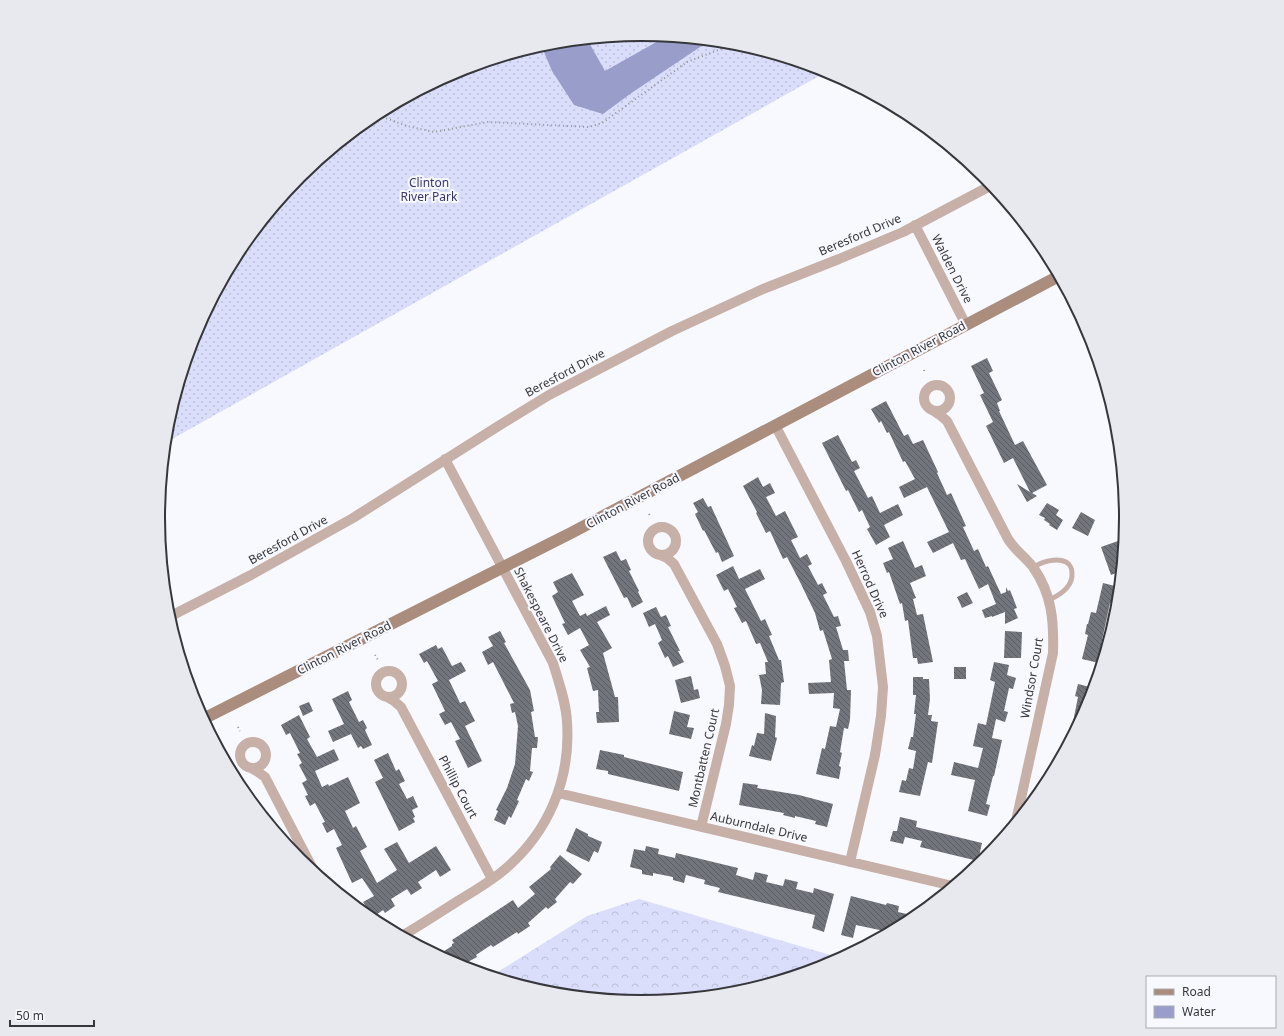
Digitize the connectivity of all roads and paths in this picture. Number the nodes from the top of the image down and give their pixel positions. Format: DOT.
graph roads {
  1 [pos="723,48"];
  2 [pos="384,117"];
  3 [pos="986,188"];
  4 [pos="915,225"];
  5 [pos="1054,279"];
  6 [pos="966,325"];
  7 [pos="924,370"];
  8 [pos="925,373"];
  9 [pos="949,404"];
  10 [pos="934,411"];
  11 [pos="947,421"];
  12 [pos="776,425"];
  13 [pos="445,459"];
  14 [pos="649,514"];
  15 [pos="651,517"];
  16 [pos="675,546"];
  17 [pos="660,555"];
  18 [pos="674,564"];
  19 [pos="502,567"];
  20 [pos="1033,568"];
  21 [pos="1049,600"];
  22 [pos="175,614"];
  23 [pos="376,655"];
  24 [pos="378,660"];
  25 [pos="402,690"];
  26 [pos="387,698"];
  27 [pos="401,706"];
  28 [pos="208,716"];
  29 [pos="238,727"];
  30 [pos="240,731"];
  31 [pos="266,760"];
  32 [pos="251,768"];
  33 [pos="265,777"];
  34 [pos="558,793"];
  35 [pos="1018,810"];
  36 [pos="701,827"];
  37 [pos="306,856"];
  38 [pos="850,862"];
  39 [pos="492,879"];
  40 [pos="947,885"];
  41 [pos="407,933"];
  1 -- 2 [label="path"];
  3 -- 4 [label="street, Beresford Drive"];
  4 -- 6 [label="street, Walden Drive"];
  4 -- 13 [label="street, Beresford Drive"];
  5 -- 6 [label="street, Clinton River Road"];
  6 -- 12 [label="street, Clinton River Road"];
  7 -- 8 [label="path"];
  9 -- 10 [label="street"];
  9 -- 10 [label="street, Windsor Court"];
  9 -- 11 [label="street, Windsor Court"];
  10 -- 11 [label="street, Windsor Court"];
  11 -- 20 [label="street, Windsor Court"];
  12 -- 19 [label="street, Clinton River Road"];
  12 -- 38 [label="street, Herrod Drive"];
  13 -- 19 [label="street, Shakespeare Drive"];
  13 -- 22 [label="street, Beresford Drive"];
  14 -- 15 [label="path"];
  16 -- 17 [label="street"];
  16 -- 17 [label="street, Montbatten Court"];
  16 -- 18 [label="street, Montbatten Court"];
  17 -- 18 [label="street, Montbatten Court"];
  18 -- 36 [label="street, Montbatten Court"];
  19 -- 28 [label="street, Clinton River Road"];
  19 -- 34 [label="street, Shakespeare Drive"];
  20 -- 21 [label="street, Windsor Court"];
  20 -- 21 [label="lane"];
  21 -- 35 [label="street, Windsor Court"];
  23 -- 24 [label="path"];
  25 -- 26 [label="street"];
  25 -- 26 [label="street"];
  25 -- 27 [label="street"];
  26 -- 27 [label="street"];
  27 -- 39 [label="street, Phillip Court"];
  29 -- 30 [label="path"];
  31 -- 32 [label="street"];
  31 -- 32 [label="street"];
  31 -- 33 [label="street"];
  32 -- 33 [label="street"];
  33 -- 37 [label="street"];
  34 -- 36 [label="street, Auburndale Drive"];
  34 -- 39 [label="street, Shakespeare Drive"];
  36 -- 38 [label="street, Auburndale Drive"];
  38 -- 40 [label="street, Auburndale Drive"];
  39 -- 41 [label="street, Shakespeare Drive"];
}
